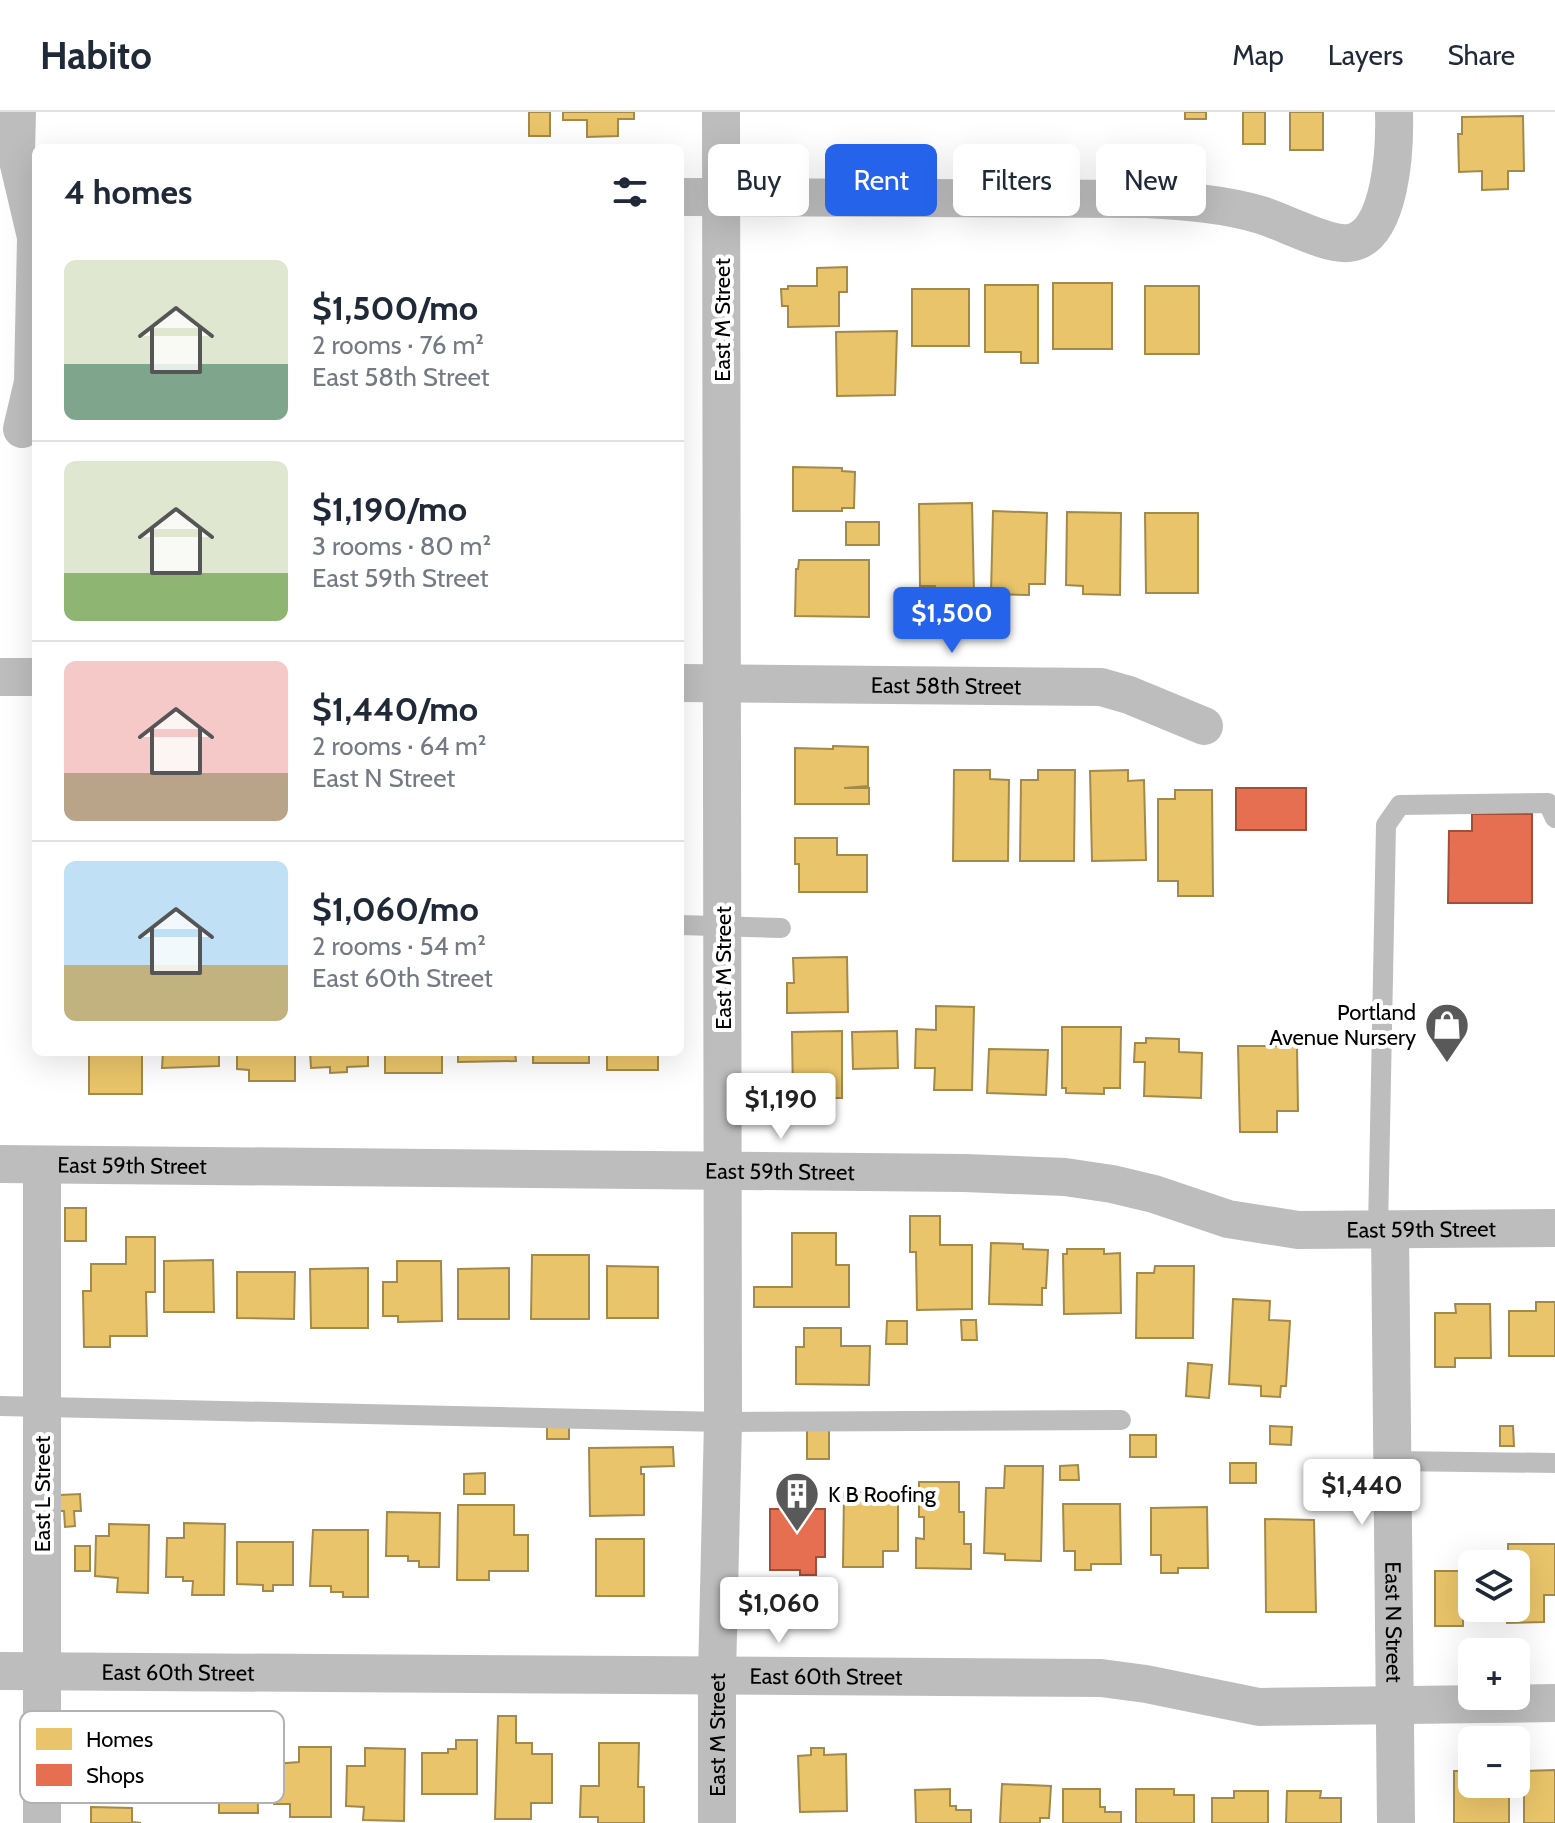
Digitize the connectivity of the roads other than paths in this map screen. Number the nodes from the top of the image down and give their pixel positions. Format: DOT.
graph roads {
  1 [pos="17,112"];
  2 [pos="721,112"];
  3 [pos="1394,112"];
  4 [pos="721,144"];
  5 [pos="8,155"];
  6 [pos="684,197"];
  7 [pos="708,198"];
  8 [pos="809,198"];
  9 [pos="722,216"];
  10 [pos="32,226"];
  11 [pos="32,384"];
  12 [pos="11,433"];
  13 [pos="0,677"];
  14 [pos="32,677"];
  15 [pos="684,683"];
  16 [pos="723,684"];
  17 [pos="1204,726"];
  18 [pos="1555,818"];
  19 [pos="684,925"];
  20 [pos="723,925"];
  21 [pos="781,928"];
  22 [pos="0,1164"];
  23 [pos="42,1165"];
  24 [pos="723,1172"];
  25 [pos="1555,1228"];
  26 [pos="1384,1230"];
  27 [pos="0,1406"];
  28 [pos="42,1406"];
  29 [pos="1121,1420"];
  30 [pos="723,1422"];
  31 [pos="1392,1461"];
  32 [pos="1555,1463"];
  33 [pos="0,1671"];
  34 [pos="42,1671"];
  35 [pos="717,1676"];
  36 [pos="1555,1703"];
  37 [pos="1395,1706"];
  38 [pos="42,1711"];
  39 [pos="717,1823"];
  40 [pos="1396,1823"];
  1 -- 5 [label="street"];
  2 -- 4 [label="street, East M Street"];
  3 -- 8 [label="street"];
  5 -- 10 [label="street"];
  6 -- 7 [label="street"];
  9 -- 16 [label="street, East M Street"];
  11 -- 12 [label="street"];
  13 -- 14 [label="street"];
  15 -- 16 [label="street, East 58th Street"];
  16 -- 17 [label="street, East 58th Street"];
  16 -- 20 [label="street, East M Street"];
  18 -- 26 [label="lane"];
  19 -- 20 [label="lane"];
  20 -- 21 [label="lane"];
  20 -- 24 [label="street, East M Street"];
  22 -- 23 [label="street, East 59th Street"];
  23 -- 24 [label="street, East 59th Street"];
  23 -- 28 [label="street, East L Street"];
  24 -- 26 [label="street, East 59th Street"];
  24 -- 30 [label="street, East M Street"];
  25 -- 26 [label="street, East 59th Street"];
  26 -- 31 [label="street, East N Street"];
  27 -- 28 [label="lane"];
  28 -- 30 [label="lane"];
  28 -- 34 [label="street, East L Street"];
  29 -- 30 [label="lane"];
  30 -- 35 [label="street, East M Street"];
  31 -- 32 [label="lane"];
  31 -- 37 [label="street, East N Street"];
  33 -- 34 [label="street, East 60th Street"];
  34 -- 35 [label="street, East 60th Street"];
  34 -- 38 [label="street, East L Street"];
  35 -- 37 [label="street, East 60th Street"];
  35 -- 39 [label="street, East M Street"];
  36 -- 37 [label="street, East 60th Street"];
  37 -- 40 [label="street, East N Street"];
}
